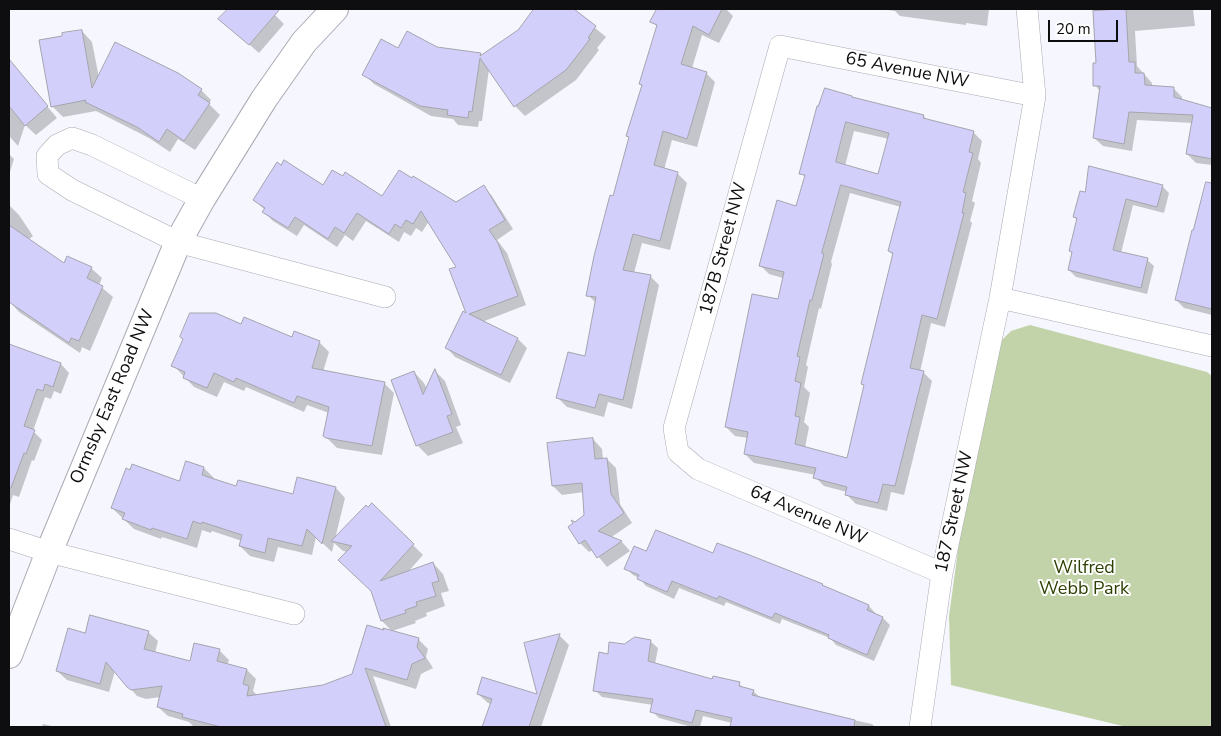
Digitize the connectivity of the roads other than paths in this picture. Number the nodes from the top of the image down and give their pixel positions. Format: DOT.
graph roads {
  1 [pos="335,9"];
  2 [pos="1027,9"];
  3 [pos="780,46"];
  4 [pos="1035,96"];
  5 [pos="202,199"];
  6 [pos="178,242"];
  7 [pos="385,297"];
  8 [pos="1000,298"];
  9 [pos="1212,346"];
  10 [pos="678,452"];
  11 [pos="9,539"];
  12 [pos="49,552"];
  13 [pos="942,573"];
  14 [pos="294,614"];
  15 [pos="9,655"];
  16 [pos="920,727"];
  1 -- 5 [label="street, Ormsby East Road NW"];
  2 -- 4 [label="street, 187 Street NW"];
  3 -- 4 [label="street, 65 Avenue NW"];
  3 -- 10 [label="street, 187B Street NW"];
  4 -- 8 [label="street, 187 Street NW"];
  5 -- 6 [label="street, Ormsby East Road NW"];
  5 -- 6 [label="street"];
  6 -- 7 [label="street"];
  6 -- 12 [label="street, Ormsby East Road NW"];
  8 -- 9 [label="street"];
  8 -- 13 [label="street, 187 Street NW"];
  10 -- 13 [label="street, 64 Avenue NW"];
  11 -- 12 [label="street"];
  12 -- 14 [label="street"];
  12 -- 15 [label="street, Ormsby East Road NW"];
  13 -- 16 [label="street, 187 Street NW"];
}
